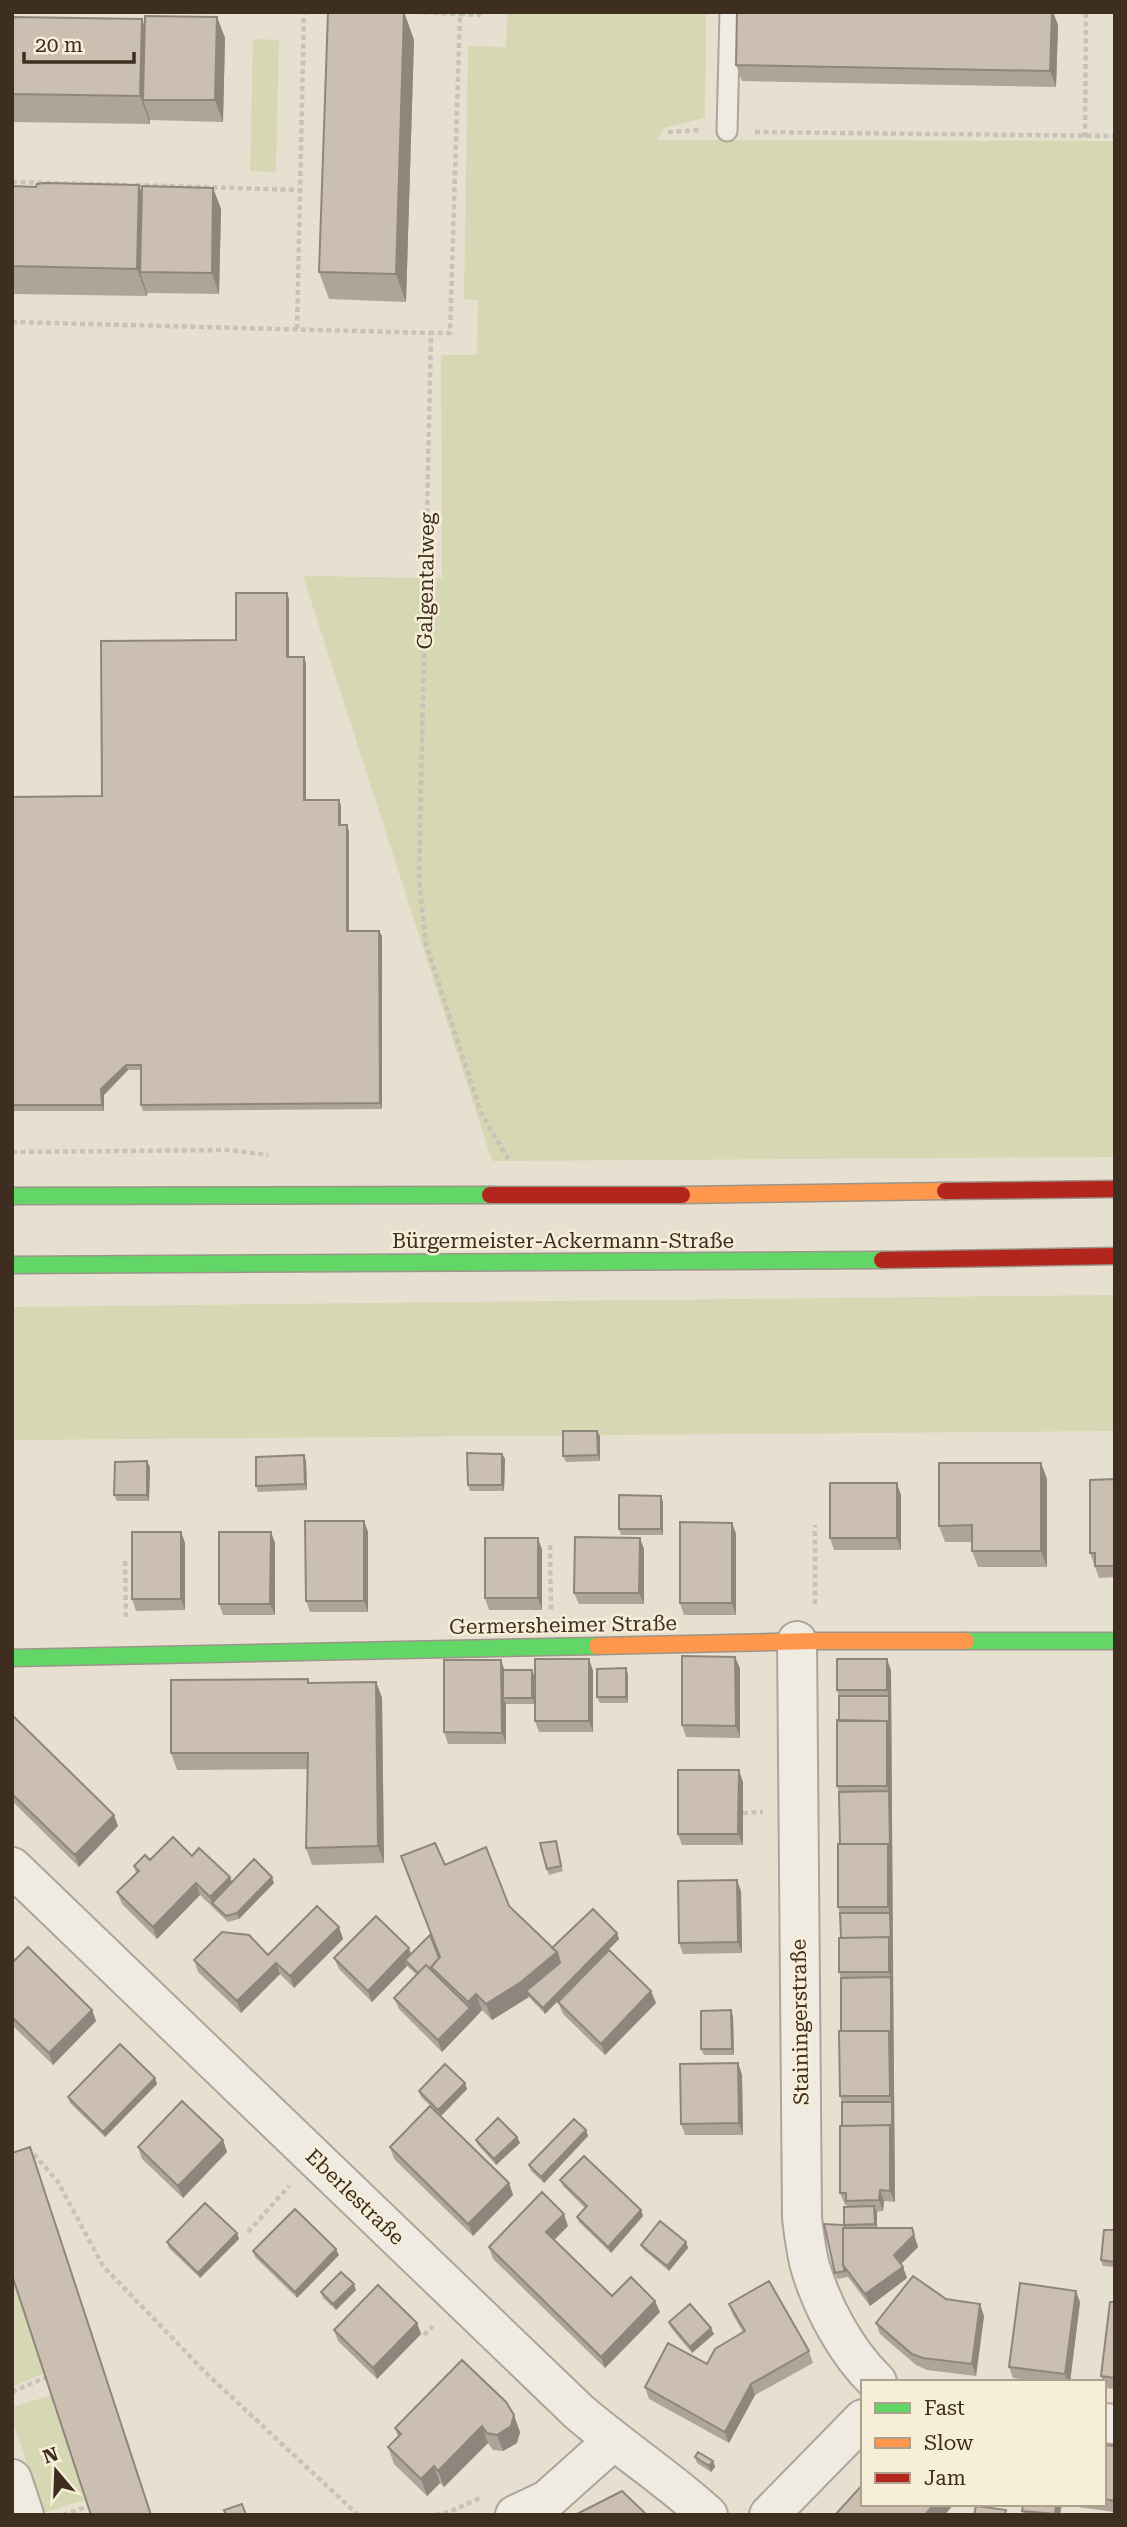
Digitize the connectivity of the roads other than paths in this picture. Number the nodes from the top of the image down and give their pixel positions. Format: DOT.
graph roads {
  1 [pos="730,12"];
  2 [pos="727,131"];
  3 [pos="1115,1189"];
  4 [pos="12,1196"];
  5 [pos="1115,1255"];
  6 [pos="12,1265"];
  7 [pos="806,1641"];
  8 [pos="1115,1641"];
  9 [pos="12,1658"];
  10 [pos="12,1867"];
  11 [pos="875,2380"];
  12 [pos="861,2421"];
  13 [pos="613,2441"];
  14 [pos="12,2479"];
  15 [pos="24,2515"];
  16 [pos="515,2515"];
  17 [pos="708,2515"];
  18 [pos="769,2515"];
  1 -- 2 [label="lane"];
  3 -- 4 [label="main road"];
  5 -- 6 [label="main road, Bürgermeister-Ackermann-Straße"];
  7 -- 8 [label="main road, Germersheimer Straße"];
  7 -- 9 [label="main road, Germersheimer Straße"];
  7 -- 11 [label="street, Stainingerstraße"];
  10 -- 13 [label="street, Eberlestraße"];
  12 -- 18 [label="street"];
  13 -- 16 [label="street"];
  13 -- 17 [label="street, Eberlestraße"];
  14 -- 15 [label="street"];
}
